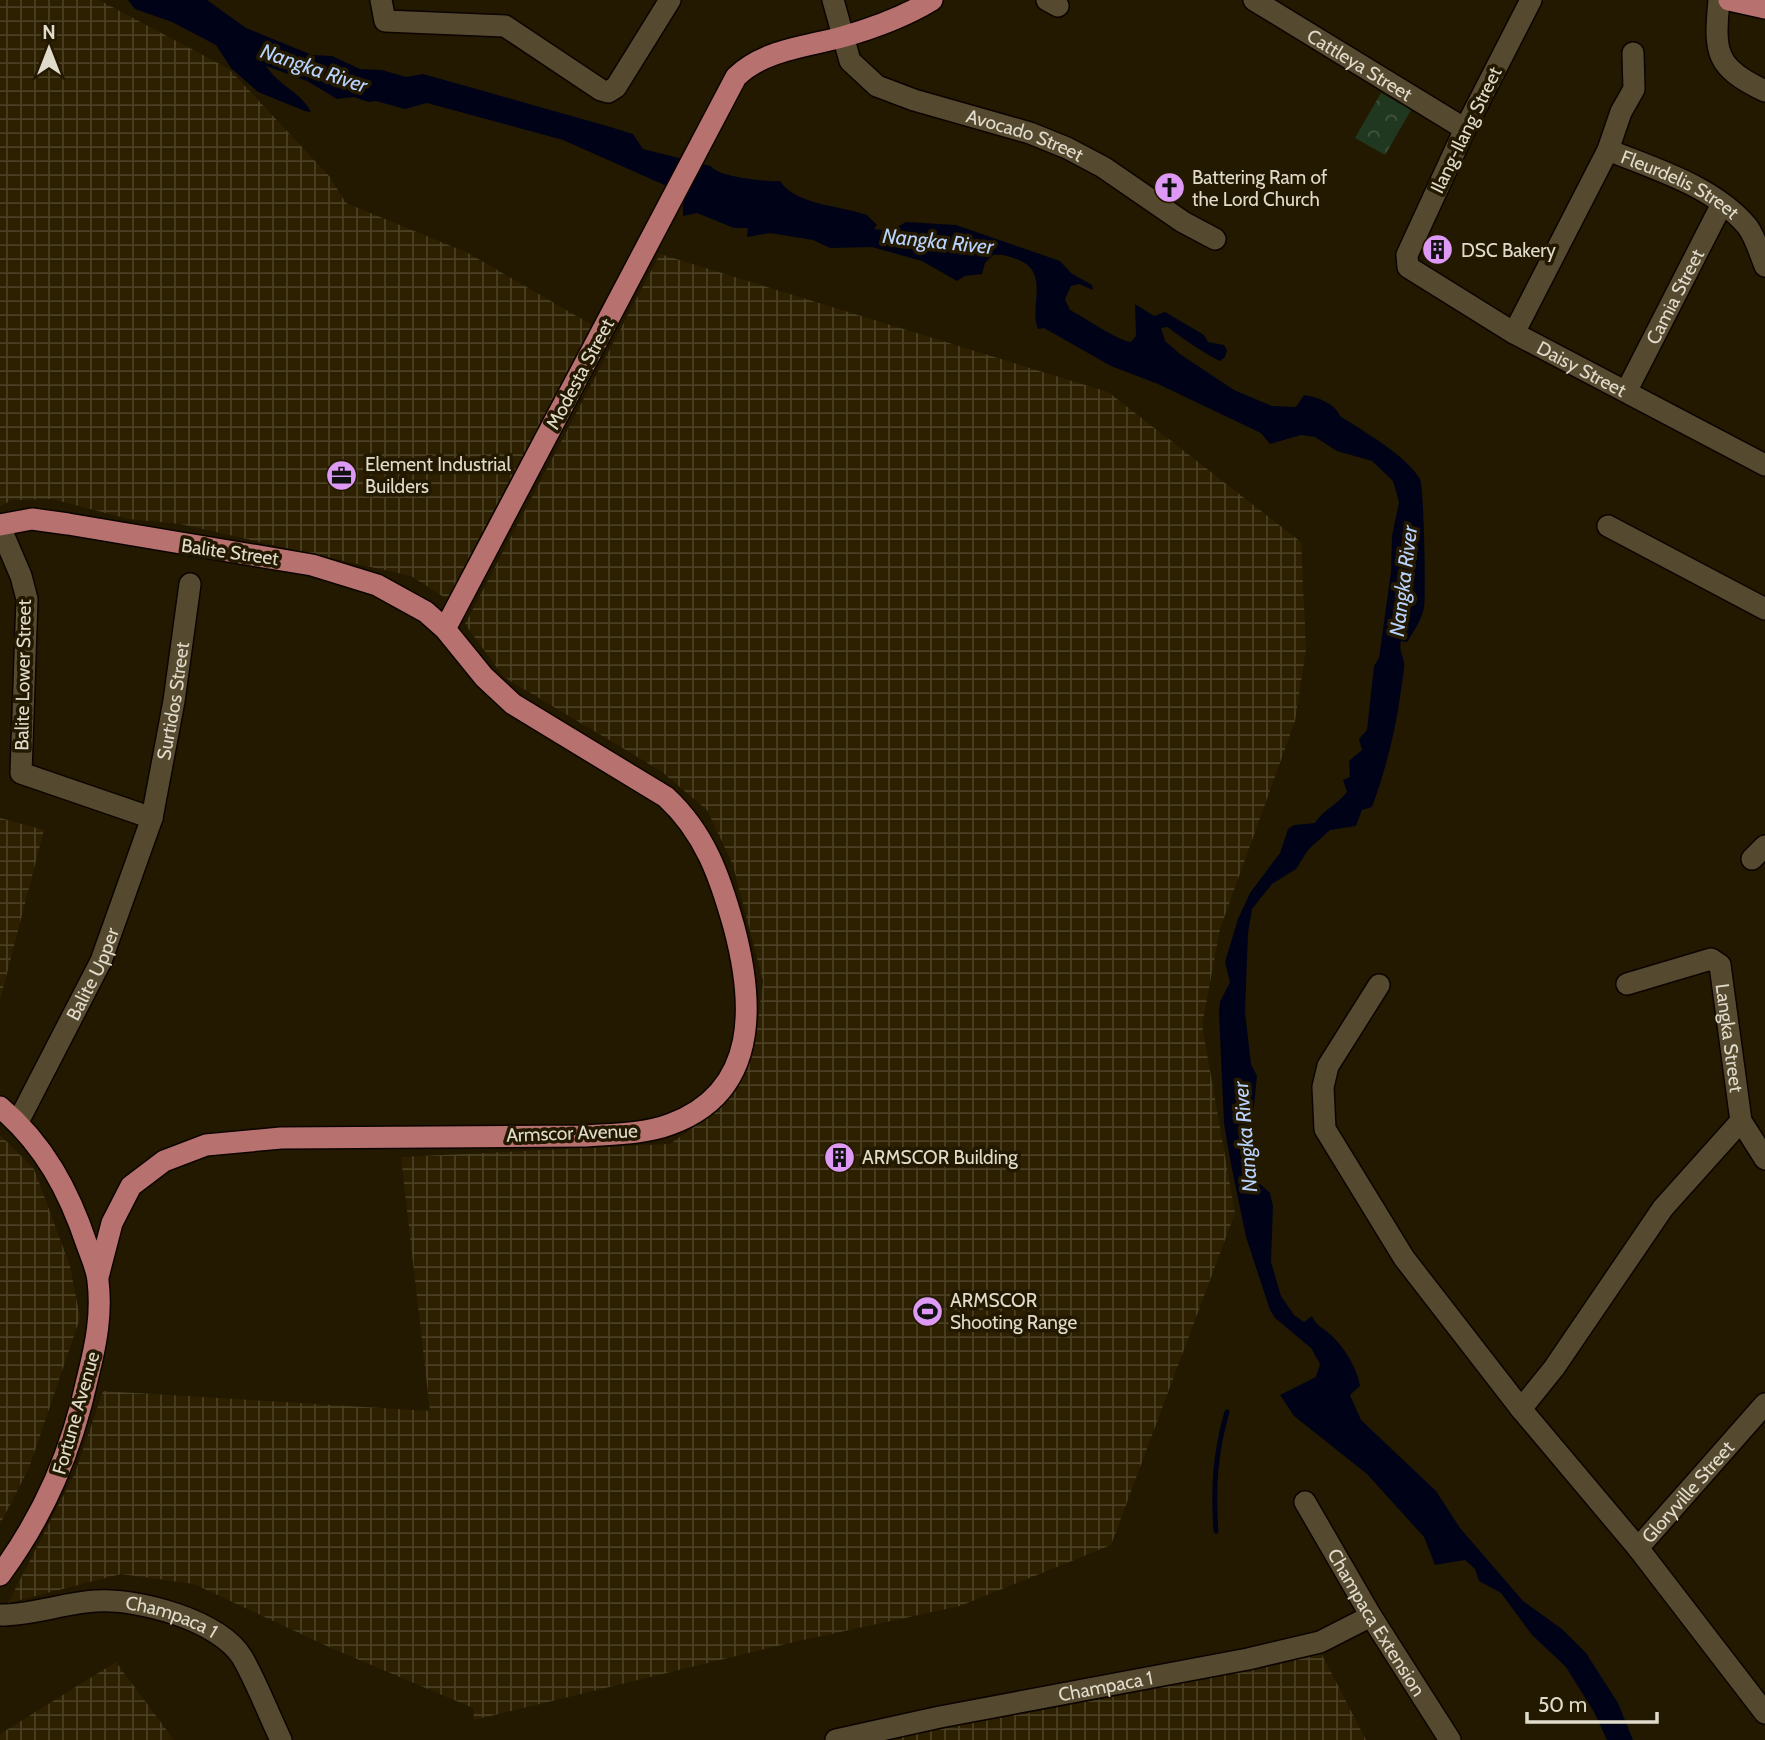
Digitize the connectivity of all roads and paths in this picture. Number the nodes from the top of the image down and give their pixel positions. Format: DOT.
graph roads {
  1 [pos="381,0"];
  2 [pos="833,0"];
  3 [pos="932,0"];
  4 [pos="1254,0"];
  5 [pos="1531,0"];
  6 [pos="1719,0"];
  7 [pos="1729,0"];
  8 [pos="659,3"];
  9 [pos="1765,8"];
  10 [pos="845,36"];
  11 [pos="1633,53"];
  12 [pos="1765,91"];
  13 [pos="1465,129"];
  14 [pos="1608,150"];
  15 [pos="1722,204"];
  16 [pos="1215,239"];
  17 [pos="1406,261"];
  18 [pos="1765,266"];
  19 [pos="1514,333"];
  20 [pos="1627,390"];
  21 [pos="1765,465"];
  22 [pos="0,526"];
  23 [pos="1608,526"];
  24 [pos="190,584"];
  25 [pos="1765,609"];
  26 [pos="445,629"];
  27 [pos="152,818"];
  28 [pos="1627,984"];
  29 [pos="1379,985"];
  30 [pos="0,1107"];
  31 [pos="1741,1121"];
  32 [pos="18,1122"];
  33 [pos="1765,1158"];
  34 [pos="98,1277"];
  35 [pos="1521,1409"];
  36 [pos="1763,1414"];
  37 [pos="1305,1502"];
  38 [pos="1638,1548"];
  39 [pos="0,1575"];
  40 [pos="0,1615"];
  41 [pos="1371,1616"];
  42 [pos="1765,1713"];
  43 [pos="281,1740"];
  44 [pos="836,1740"];
  45 [pos="1450,1740"];
  1 -- 8 [label="street"];
  2 -- 10 [label="street, Avocado Street"];
  3 -- 10 [label="main road, Modesta Street"];
  4 -- 13 [label="street, Cattleya Street"];
  5 -- 13 [label="street, Ilang-Ilang Street"];
  6 -- 12 [label="street"];
  7 -- 9 [label="main road"];
  10 -- 16 [label="street, Avocado Street"];
  10 -- 26 [label="main road, Modesta Street"];
  11 -- 14 [label="street"];
  13 -- 17 [label="street, Ilang-Ilang Street"];
  14 -- 15 [label="street, Fleurdelis Street"];
  14 -- 19 [label="street"];
  15 -- 18 [label="street, Fleurdelis Street"];
  15 -- 20 [label="street, Camia Street"];
  17 -- 19 [label="street, Daisy Street"];
  19 -- 20 [label="street, Daisy Street"];
  20 -- 21 [label="street, Daisy Street"];
  22 -- 26 [label="main road, Balite Street"];
  22 -- 27 [label="street, Balite Lower Street"];
  23 -- 25 [label="street"];
  24 -- 27 [label="street, Surtidos Street"];
  26 -- 34 [label="main road, Armscor Avenue"];
  27 -- 32 [label="street, Balite Upper"];
  28 -- 31 [label="street, Langka Street"];
  29 -- 35 [label="street"];
  30 -- 32 [label="main road"];
  31 -- 33 [label="street, Langka Street"];
  31 -- 35 [label="street"];
  32 -- 34 [label="main road"];
  34 -- 39 [label="main road, Fortune Avenue"];
  35 -- 38 [label="street"];
  36 -- 38 [label="street, Gloryville Street"];
  37 -- 41 [label="street, Champaca Extension"];
  38 -- 42 [label="street"];
  40 -- 43 [label="street, Champaca 1"];
  41 -- 44 [label="street, Champaca 1"];
  41 -- 45 [label="street, Champaca Extension"];
}
